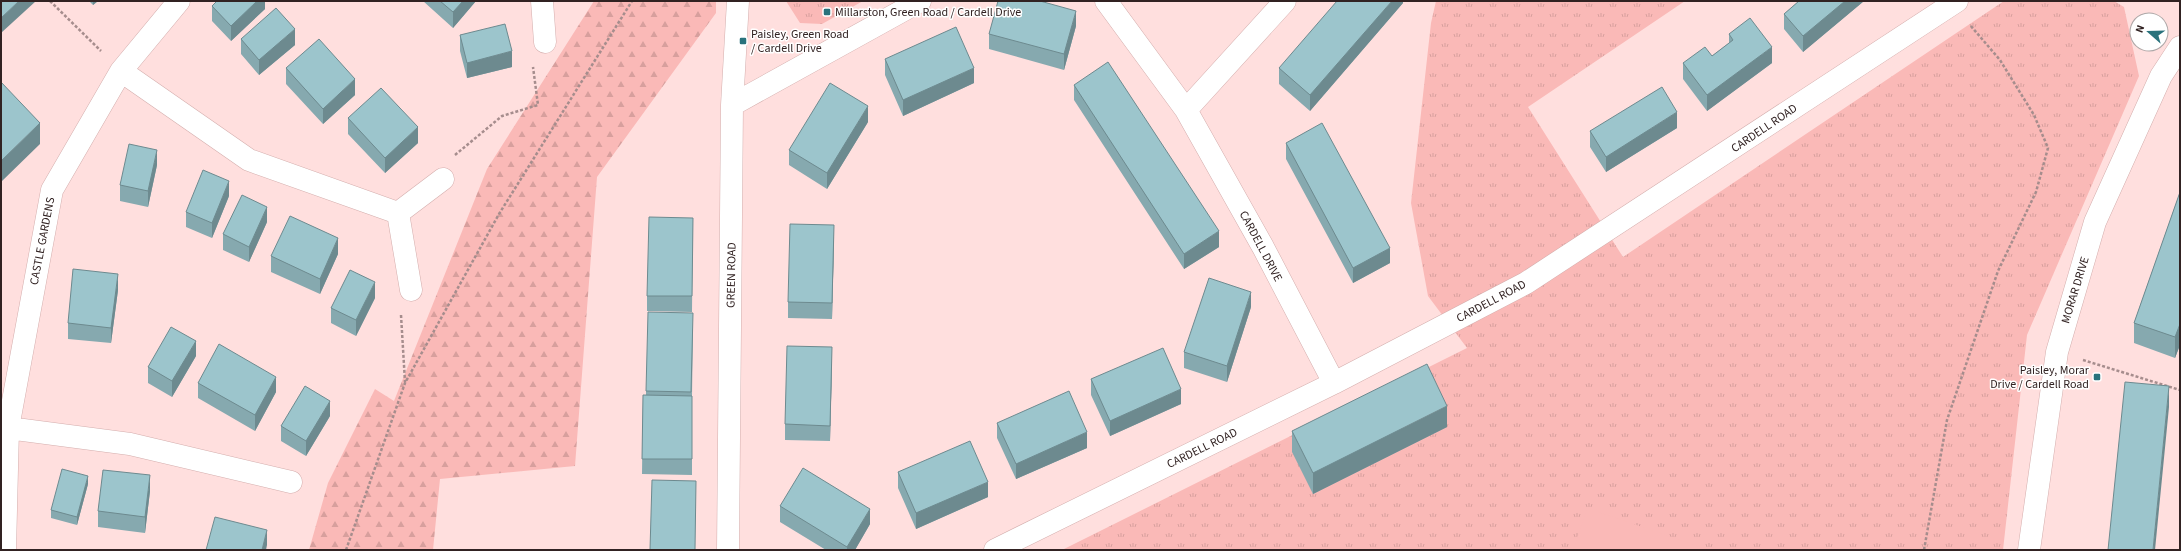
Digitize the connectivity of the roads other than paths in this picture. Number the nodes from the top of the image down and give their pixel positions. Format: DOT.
graph roads {
  1 [pos="179,1"];
  2 [pos="542,1"];
  3 [pos="738,1"];
  4 [pos="920,1"];
  5 [pos="1106,1"];
  6 [pos="1285,1"];
  7 [pos="1954,3"];
  8 [pos="545,42"];
  9 [pos="2180,47"];
  10 [pos="121,71"];
  11 [pos="732,105"];
  12 [pos="1186,110"];
  13 [pos="443,179"];
  14 [pos="398,213"];
  15 [pos="411,290"];
  16 [pos="1334,383"];
  17 [pos="8,428"];
  18 [pos="291,482"];
  19 [pos="5,550"];
  20 [pos="728,550"];
  21 [pos="995,550"];
  22 [pos="2029,550"];
  1 -- 10 [label="street, CASTLE GARDENS"];
  2 -- 8 [label="street"];
  3 -- 11 [label="street, GREEN ROAD"];
  4 -- 11 [label="street"];
  5 -- 12 [label="street, CARDELL DRIVE"];
  6 -- 12 [label="street"];
  7 -- 16 [label="street, CARDELL ROAD"];
  9 -- 22 [label="street, MORAR DRIVE"];
  10 -- 14 [label="street"];
  10 -- 17 [label="street, CASTLE GARDENS"];
  11 -- 20 [label="street, GREEN ROAD"];
  12 -- 16 [label="street, CARDELL DRIVE"];
  13 -- 14 [label="street"];
  14 -- 15 [label="street"];
  16 -- 21 [label="street, CARDELL ROAD"];
  17 -- 18 [label="street"];
  17 -- 19 [label="street, CASTLE GARDENS"];
}
